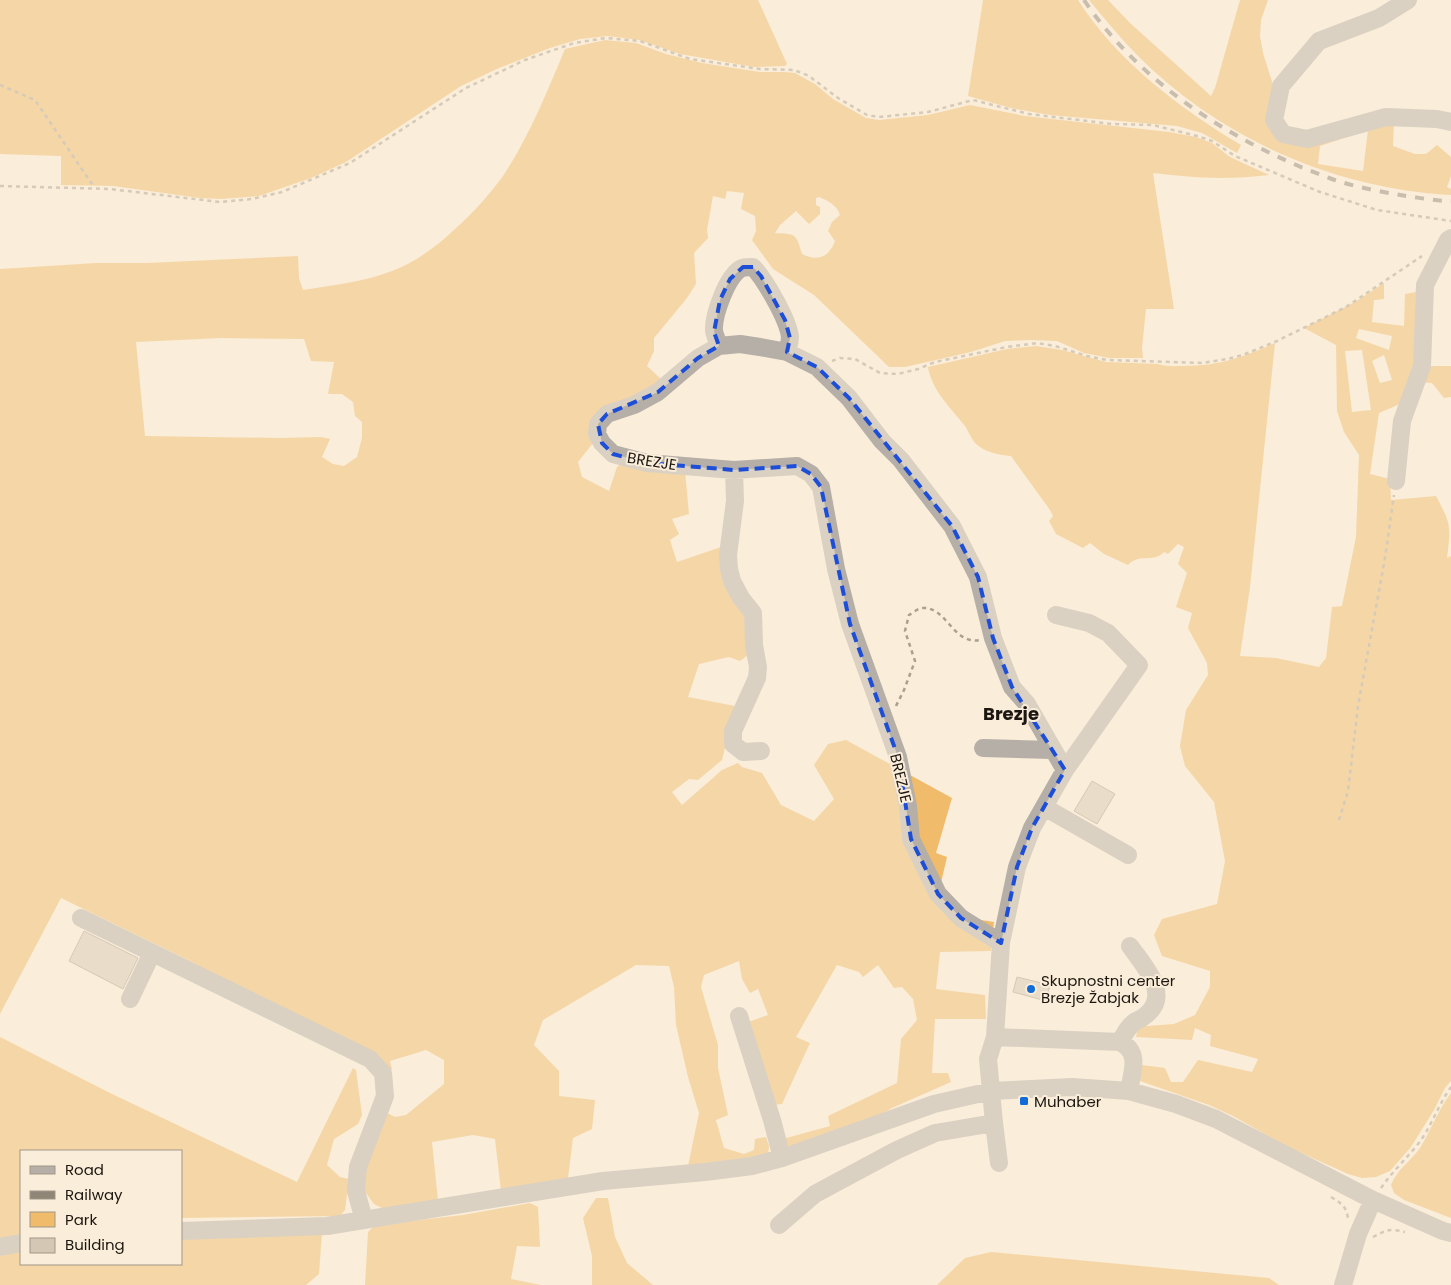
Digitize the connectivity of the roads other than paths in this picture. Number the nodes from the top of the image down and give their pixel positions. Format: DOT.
graph roads {
  1 [pos="1408,0"];
  2 [pos="1451,122"];
  3 [pos="1451,238"];
  4 [pos="719,346"];
  5 [pos="787,352"];
  6 [pos="734,470"];
  7 [pos="1396,481"];
  8 [pos="1056,615"];
  9 [pos="983,748"];
  10 [pos="761,750"];
  11 [pos="1052,750"];
  12 [pos="1065,770"];
  13 [pos="1044,807"];
  14 [pos="1128,855"];
  15 [pos="81,918"];
  16 [pos="1001,943"];
  17 [pos="1130,946"];
  18 [pos="152,953"];
  19 [pos="130,999"];
  20 [pos="739,1016"];
  21 [pos="995,1037"];
  22 [pos="1120,1042"];
  23 [pos="991,1091"];
  24 [pos="1129,1091"];
  25 [pos="994,1123"];
  26 [pos="782,1158"];
  27 [pos="999,1162"];
  28 [pos="1373,1200"];
  29 [pos="364,1220"];
  30 [pos="779,1225"];
  31 [pos="182,1231"];
  32 [pos="1451,1233"];
  33 [pos="20,1243"];
  34 [pos="0,1247"];
  35 [pos="1343,1285"];
  1 -- 2 [label="street"];
  3 -- 7 [label="street"];
  4 -- 5 [label="street, BREZJE"];
  4 -- 5 [label="street"];
  4 -- 6 [label="street, BREZJE"];
  5 -- 11 [label="street, BREZJE"];
  6 -- 10 [label="street"];
  6 -- 16 [label="street, BREZJE"];
  8 -- 12 [label="street"];
  9 -- 11 [label="street"];
  11 -- 12 [label="street, BREZJE"];
  12 -- 13 [label="street"];
  13 -- 14 [label="street"];
  13 -- 16 [label="street"];
  15 -- 18 [label="street"];
  16 -- 21 [label="street"];
  17 -- 22 [label="street"];
  18 -- 19 [label="street"];
  18 -- 29 [label="street"];
  20 -- 26 [label="street"];
  21 -- 22 [label="street"];
  21 -- 23 [label="street"];
  22 -- 24 [label="street"];
  23 -- 24 [label="street"];
  23 -- 25 [label="street"];
  23 -- 26 [label="street"];
  24 -- 28 [label="street"];
  25 -- 27 [label="street"];
  25 -- 30 [label="street"];
  26 -- 29 [label="street"];
  28 -- 32 [label="street"];
  28 -- 35 [label="street"];
  29 -- 31 [label="street"];
  33 -- 34 [label="street"];
}
